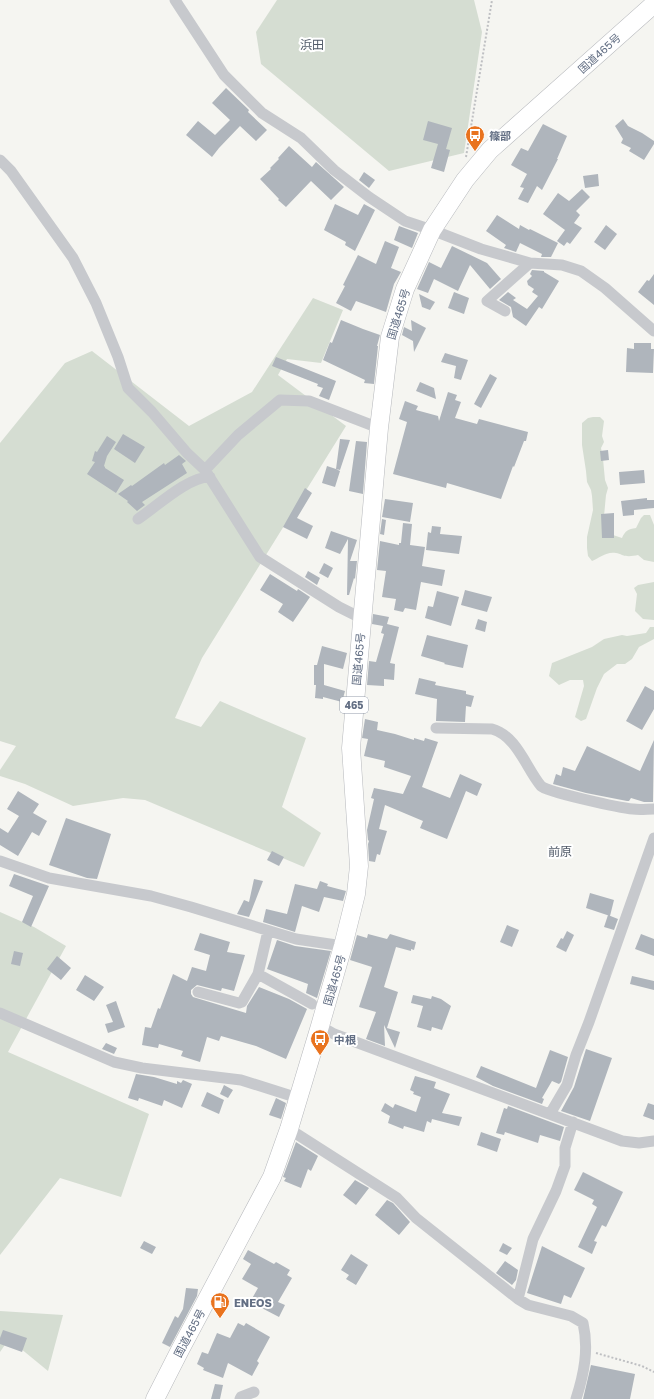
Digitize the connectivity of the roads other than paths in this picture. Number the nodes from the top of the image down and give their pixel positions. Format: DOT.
graph roads {
  1 [pos="175,0"];
  2 [pos="654,4"];
  3 [pos="0,160"];
  4 [pos="432,230"];
  5 [pos="530,263"];
  6 [pos="505,310"];
  7 [pos="654,331"];
  8 [pos="379,428"];
  9 [pos="208,474"];
  10 [pos="138,519"];
  11 [pos="361,618"];
  12 [pos="436,728"];
  13 [pos="654,808"];
  14 [pos="654,838"];
  15 [pos="0,861"];
  16 [pos="268,931"];
  17 [pos="343,946"];
  18 [pos="258,974"];
  19 [pos="198,992"];
  20 [pos="312,1004"];
  21 [pos="0,1013"];
  22 [pos="320,1026"];
  23 [pos="298,1098"];
  24 [pos="550,1114"];
  25 [pos="573,1122"];
  26 [pos="289,1129"];
  27 [pos="654,1141"];
  28 [pos="518,1299"];
  29 [pos="254,1392"];
  30 [pos="155,1399"];
  31 [pos="240,1399"];
  32 [pos="576,1399"];
  1 -- 4 [label="street"];
  2 -- 4 [label="highway, 国道465号 / 465"];
  3 -- 9 [label="street"];
  4 -- 5 [label="street"];
  4 -- 8 [label="highway, 国道465号 / 465"];
  5 -- 6 [label="street"];
  5 -- 7 [label="street"];
  8 -- 9 [label="street"];
  8 -- 11 [label="highway, 国道465号 / 465"];
  9 -- 10 [label="street"];
  9 -- 11 [label="street"];
  11 -- 17 [label="highway, 国道465号 / 465"];
  12 -- 13 [label="street"];
  14 -- 24 [label="street"];
  15 -- 16 [label="street"];
  16 -- 17 [label="street"];
  16 -- 18 [label="street"];
  17 -- 22 [label="highway, 国道465号 / 465"];
  18 -- 19 [label="street"];
  18 -- 20 [label="street"];
  21 -- 23 [label="street"];
  22 -- 23 [label="highway, 国道465号 / 465"];
  22 -- 24 [label="street"];
  23 -- 26 [label="highway, 国道465号 / 465"];
  24 -- 25 [label="street"];
  25 -- 27 [label="street"];
  25 -- 28 [label="street"];
  26 -- 28 [label="street"];
  26 -- 30 [label="highway, 国道465号 / 465"];
  28 -- 32 [label="street"];
  29 -- 31 [label="street"];
}
